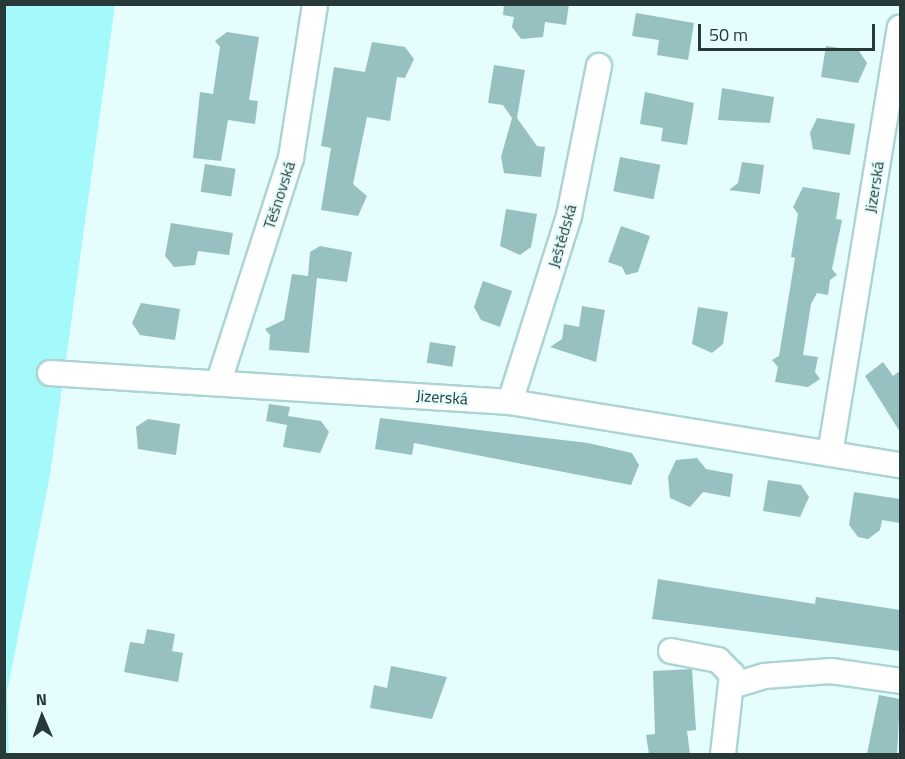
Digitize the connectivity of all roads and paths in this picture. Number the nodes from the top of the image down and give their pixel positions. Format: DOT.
graph roads {
  1 [pos="315,4"];
  2 [pos="900,28"];
  3 [pos="599,66"];
  4 [pos="50,373"];
  5 [pos="219,381"];
  6 [pos="510,402"];
  7 [pos="830,454"];
  8 [pos="900,465"];
  9 [pos="671,651"];
  10 [pos="900,681"];
  11 [pos="735,686"];
  12 [pos="723,754"];
  1 -- 5 [label="street, Těšnovská"];
  2 -- 7 [label="street, Jizerská"];
  3 -- 6 [label="street, Ještědská"];
  4 -- 5 [label="street, Jizerská"];
  5 -- 6 [label="street, Jizerská"];
  6 -- 7 [label="street, Jizerská"];
  7 -- 8 [label="street, Jizerská"];
  9 -- 11 [label="street"];
  10 -- 11 [label="street"];
  11 -- 12 [label="street"];
}
